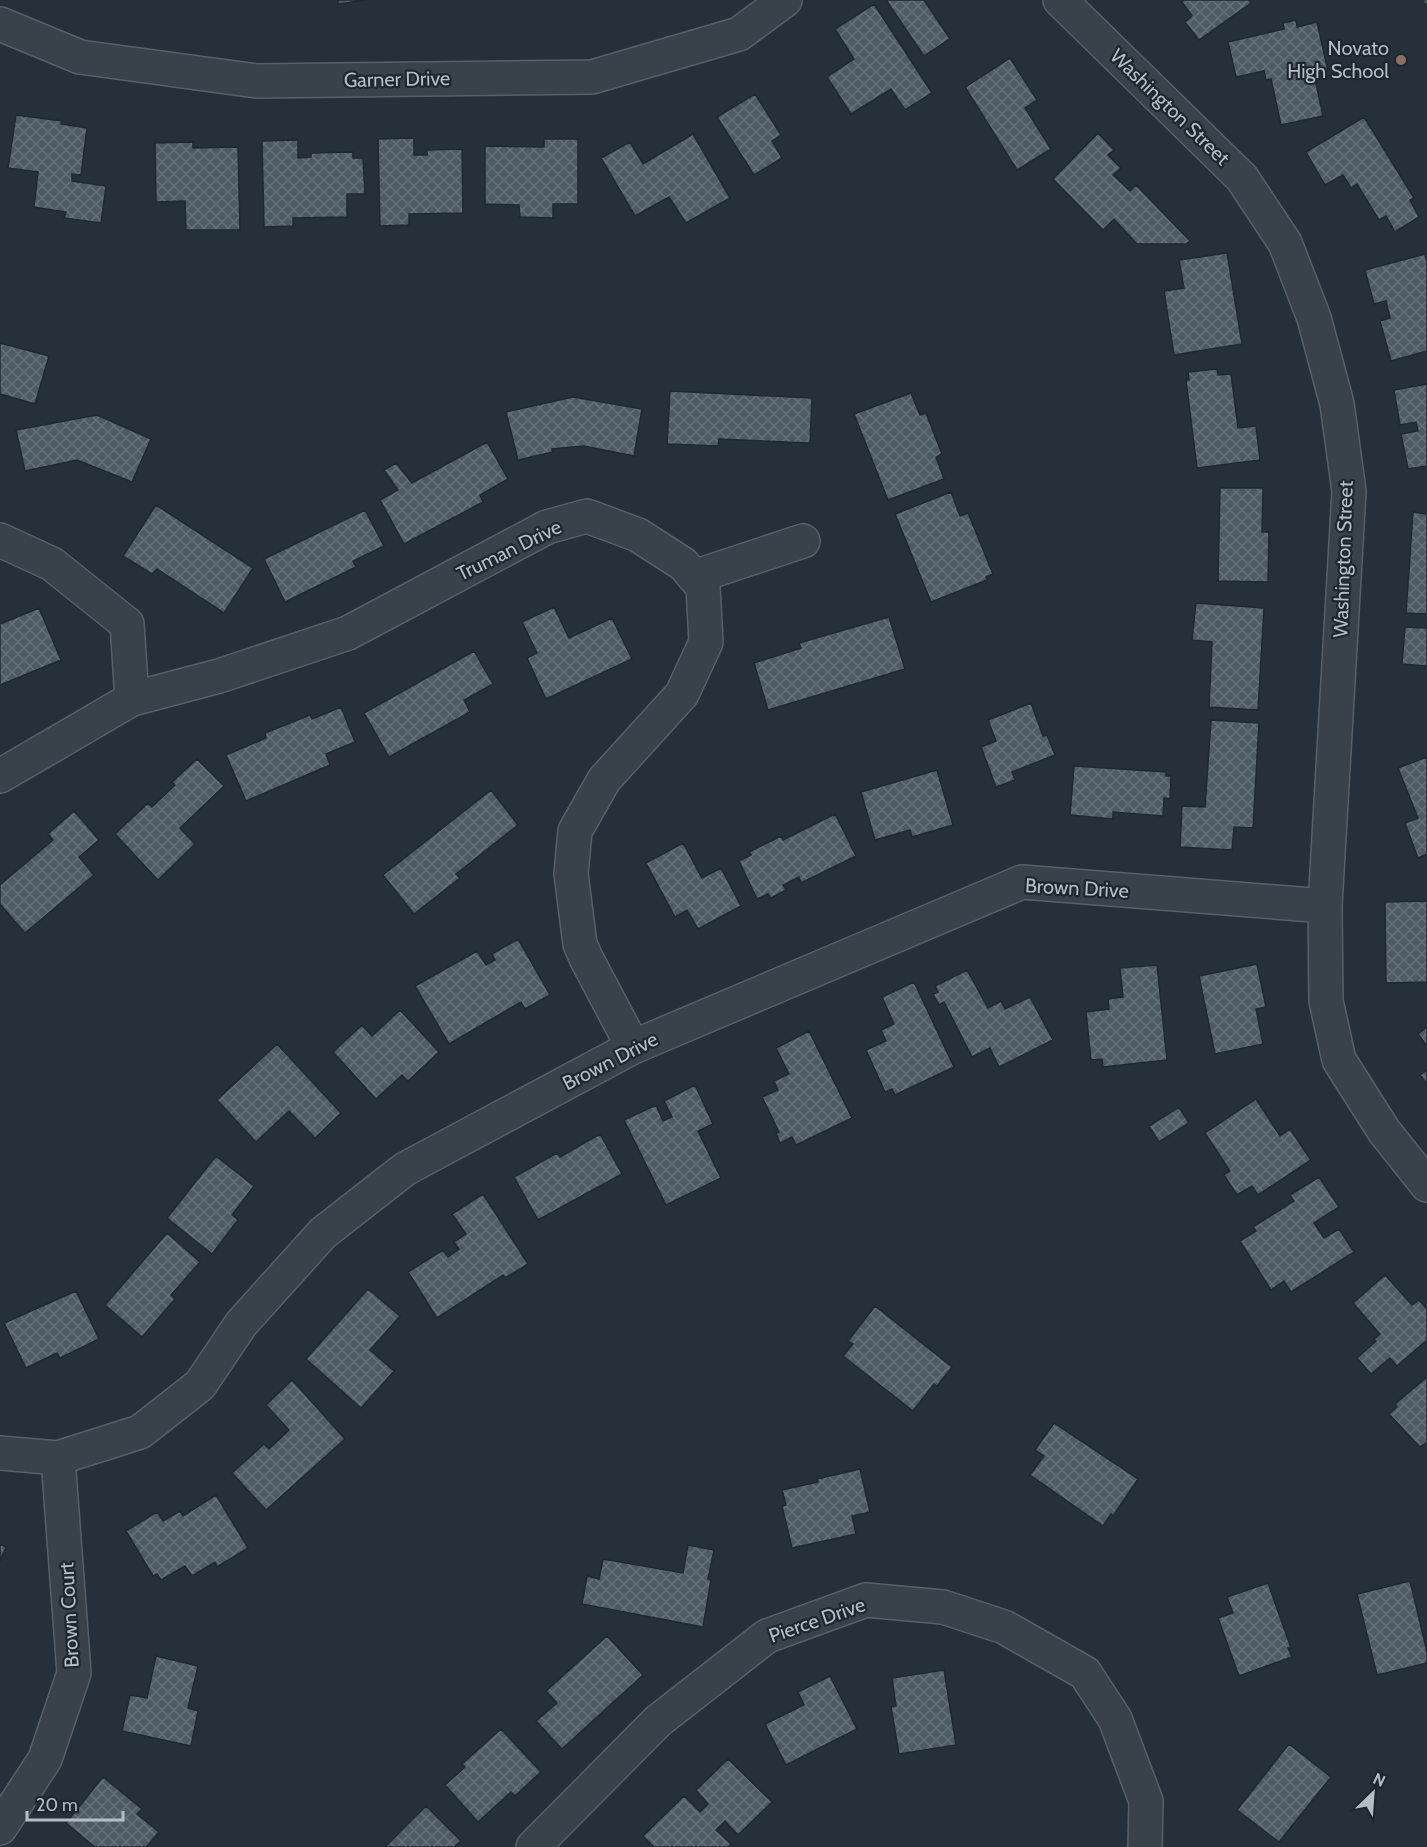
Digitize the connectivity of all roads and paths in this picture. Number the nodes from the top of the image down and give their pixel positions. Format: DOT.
graph roads {
  1 [pos="785,0"];
  2 [pos="1060,0"];
  3 [pos="0,24"];
  4 [pos="0,540"];
  5 [pos="802,541"];
  6 [pos="694,576"];
  7 [pos="132,699"];
  8 [pos="0,776"];
  9 [pos="1324,906"];
  10 [pos="633,1047"];
  11 [pos="1427,1185"];
  12 [pos="0,1453"];
  13 [pos="58,1458"];
  14 [pos="0,1828"];
  15 [pos="533,1847"];
  16 [pos="1145,1847"];
  1 -- 3 [label="street, Garner Drive"];
  2 -- 9 [label="street, Washington Street"];
  4 -- 7 [label="street"];
  5 -- 6 [label="street"];
  6 -- 7 [label="street, Truman Drive"];
  6 -- 10 [label="street, Truman Drive"];
  7 -- 8 [label="street, Truman Drive"];
  9 -- 10 [label="street, Brown Drive"];
  9 -- 11 [label="street, Washington Street"];
  10 -- 13 [label="street, Brown Drive"];
  12 -- 13 [label="street, Brown Drive"];
  13 -- 14 [label="street, Brown Court"];
  15 -- 16 [label="street, Pierce Drive"];
}
